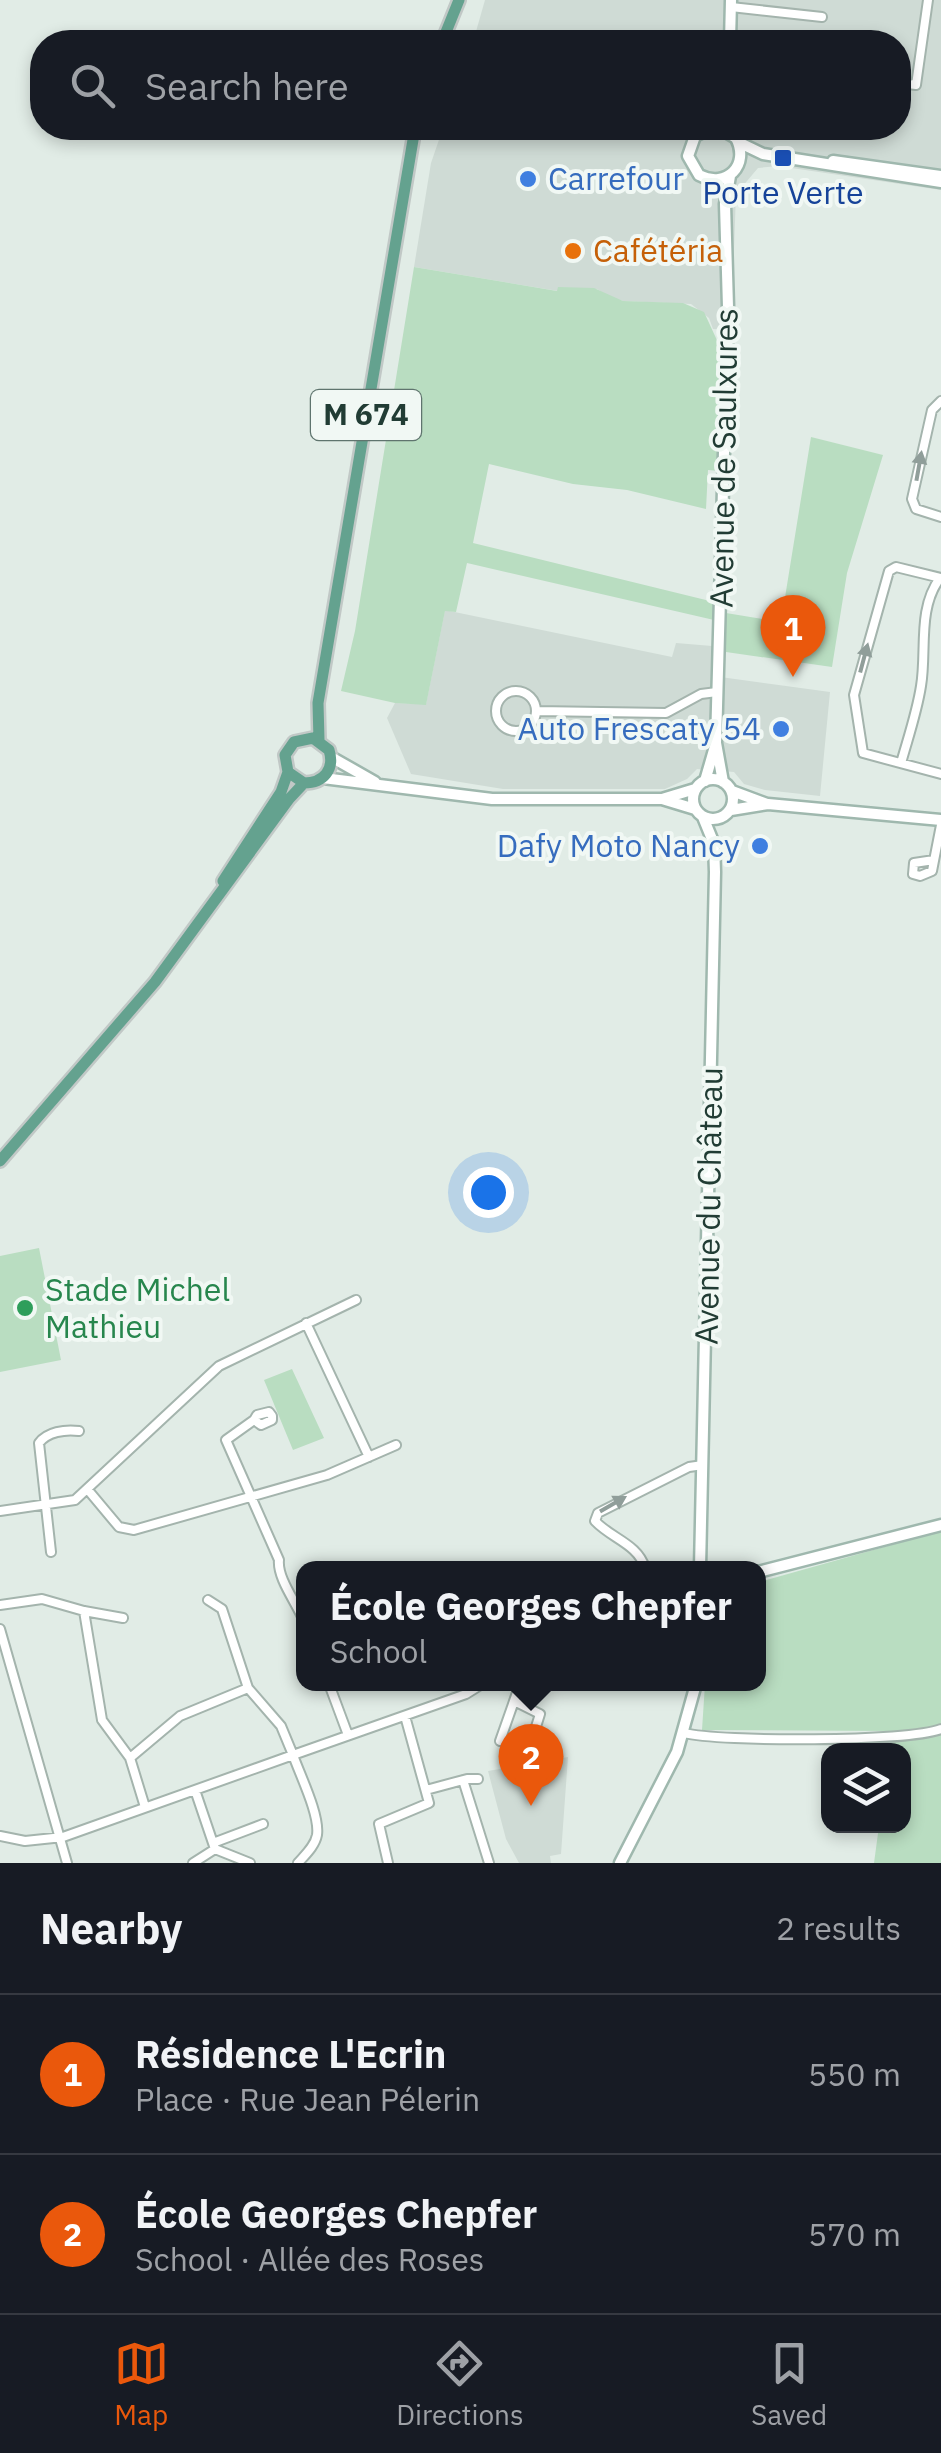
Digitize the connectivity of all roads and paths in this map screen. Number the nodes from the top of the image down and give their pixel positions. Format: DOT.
graph roads {
  1 [pos="459,0"];
  2 [pos="928,0"];
  3 [pos="731,4"];
  4 [pos="822,17"];
  5 [pos="447,30"];
  6 [pos="730,30"];
  7 [pos="911,84"];
  8 [pos="413,140"];
  9 [pos="694,140"];
  10 [pos="738,140"];
  11 [pos="740,143"];
  12 [pos="762,154"];
  13 [pos="810,162"];
  14 [pos="739,165"];
  15 [pos="912,170"];
  16 [pos="871,172"];
  17 [pos="730,176"];
  18 [pos="941,179"];
  19 [pos="710,180"];
  20 [pos="725,204"];
  21 [pos="941,401"];
  22 [pos="941,517"];
  23 [pos="941,578"];
  24 [pos="718,692"];
  25 [pos="318,702"];
  26 [pos="537,711"];
  27 [pos="302,738"];
  28 [pos="319,740"];
  29 [pos="716,743"];
  30 [pos="331,757"];
  31 [pos="901,764"];
  32 [pos="288,772"];
  33 [pos="941,774"];
  34 [pos="323,778"];
  35 [pos="304,783"];
  36 [pos="380,785"];
  37 [pos="700,785"];
  38 [pos="727,786"];
  39 [pos="662,799"];
  40 [pos="768,804"];
  41 [pos="699,814"];
  42 [pos="727,814"];
  43 [pos="941,822"];
  44 [pos="714,844"];
  45 [pos="934,860"];
  46 [pos="198,923"];
  47 [pos="0,1161"];
  48 [pos="356,1300"];
  49 [pos="306,1323"];
  50 [pos="254,1420"];
  51 [pos="79,1432"];
  52 [pos="396,1445"];
  53 [pos="369,1457"];
  54 [pos="703,1465"];
  55 [pos="88,1490"];
  56 [pos="252,1494"];
  57 [pos="45,1505"];
  58 [pos="0,1511"];
  59 [pos="941,1525"];
  60 [pos="51,1552"];
  61 [pos="644,1561"];
  62 [pos="700,1561"];
  63 [pos="766,1570"];
  64 [pos="208,1600"];
  65 [pos="296,1602"];
  66 [pos="0,1605"];
  67 [pos="84,1611"];
  68 [pos="123,1618"];
  69 [pos="0,1629"];
  70 [pos="248,1688"];
  71 [pos="331,1691"];
  72 [pos="471,1691"];
  73 [pos="518,1691"];
  74 [pos="694,1691"];
  75 [pos="514,1701"];
  76 [pos="405,1716"];
  77 [pos="941,1729"];
  78 [pos="684,1733"];
  79 [pos="348,1735"];
  80 [pos="500,1741"];
  81 [pos="293,1755"];
  82 [pos="524,1757"];
  83 [pos="130,1758"];
  84 [pos="478,1779"];
  85 [pos="463,1780"];
  86 [pos="196,1790"];
  87 [pos="426,1790"];
  88 [pos="146,1808"];
  89 [pos="262,1824"];
  90 [pos="0,1836"];
  91 [pos="60,1838"];
  92 [pos="214,1846"];
  93 [pos="67,1863"];
  94 [pos="192,1863"];
  95 [pos="250,1863"];
  96 [pos="298,1863"];
  97 [pos="388,1863"];
  98 [pos="489,1863"];
  99 [pos="620,1863"];
  1 -- 5 [label="main road"];
  2 -- 7 [label="street"];
  3 -- 4 [label="street"];
  3 -- 6 [label="main road"];
  8 -- 25 [label="main road, M 674"];
  9 -- 19 [label="main road"];
  10 -- 11 [label="main road"];
  11 -- 12 [label="main road"];
  11 -- 14 [label="main road"];
  12 -- 13 [label="main road"];
  12 -- 14 [label="main road"];
  13 -- 15 [label="main road"];
  13 -- 16 [label="main road"];
  14 -- 17 [label="main road"];
  15 -- 16 [label="main road"];
  15 -- 18 [label="main road"];
  16 -- 18 [label="main road"];
  17 -- 19 [label="main road"];
  17 -- 20 [label="main road"];
  19 -- 20 [label="main road"];
  20 -- 24 [label="main road, Avenue de Saulxures"];
  22 -- 21 [label="street, one-way"];
  23 -- 31 [label="street"];
  31 -- 23 [label="street, one-way"];
  24 -- 26 [label="street"];
  24 -- 29 [label="main road"];
  25 -- 27 [label="main road, M 674"];
  25 -- 28 [label="main road, M 674"];
  26 -- 26 [label="street"];
  27 -- 28 [label="main road"];
  27 -- 32 [label="main road"];
  28 -- 30 [label="main road"];
  29 -- 37 [label="main road"];
  29 -- 38 [label="main road"];
  30 -- 34 [label="main road"];
  30 -- 36 [label="main road"];
  31 -- 33 [label="street"];
  32 -- 35 [label="main road"];
  32 -- 46 [label="main road"];
  34 -- 35 [label="main road"];
  34 -- 36 [label="main road"];
  35 -- 46 [label="main road"];
  36 -- 39 [label="main road"];
  37 -- 38 [label="main road"];
  37 -- 39 [label="main road"];
  37 -- 41 [label="main road"];
  38 -- 40 [label="main road"];
  38 -- 42 [label="main road, Avenue du Château"];
  39 -- 41 [label="main road"];
  40 -- 42 [label="main road"];
  40 -- 43 [label="main road"];
  41 -- 42 [label="main road"];
  41 -- 44 [label="main road, Avenue du Château"];
  42 -- 44 [label="main road, Avenue du Château"];
  43 -- 45 [label="street"];
  44 -- 54 [label="main road, Avenue du Château"];
  46 -- 47 [label="main road"];
  48 -- 49 [label="street"];
  49 -- 53 [label="street"];
  49 -- 55 [label="street"];
  50 -- 56 [label="street"];
  51 -- 57 [label="street"];
  52 -- 53 [label="street"];
  53 -- 56 [label="street"];
  61 -- 54 [label="street, one-way"];
  54 -- 62 [label="main road, Avenue du Château"];
  55 -- 56 [label="street"];
  55 -- 57 [label="street"];
  56 -- 65 [label="street"];
  57 -- 58 [label="street"];
  57 -- 60 [label="street"];
  59 -- 63 [label="main road"];
  64 -- 70 [label="street"];
  66 -- 67 [label="street"];
  67 -- 68 [label="street"];
  67 -- 83 [label="street"];
  69 -- 91 [label="street"];
  70 -- 81 [label="street"];
  70 -- 83 [label="street"];
  71 -- 79 [label="street"];
  72 -- 76 [label="street"];
  73 -- 75 [label="street"];
  74 -- 78 [label="main road"];
  75 -- 80 [label="street"];
  75 -- 82 [label="street"];
  76 -- 79 [label="street"];
  76 -- 87 [label="street"];
  77 -- 78 [label="street"];
  78 -- 99 [label="main road"];
  79 -- 81 [label="street"];
  81 -- 86 [label="street"];
  81 -- 96 [label="street"];
  83 -- 88 [label="street"];
  84 -- 85 [label="street"];
  85 -- 87 [label="street"];
  85 -- 98 [label="street"];
  86 -- 88 [label="street"];
  86 -- 92 [label="street"];
  87 -- 97 [label="street"];
  88 -- 91 [label="street"];
  89 -- 92 [label="street"];
  90 -- 91 [label="street"];
  91 -- 93 [label="street"];
  92 -- 94 [label="street"];
  92 -- 95 [label="street"];
}
